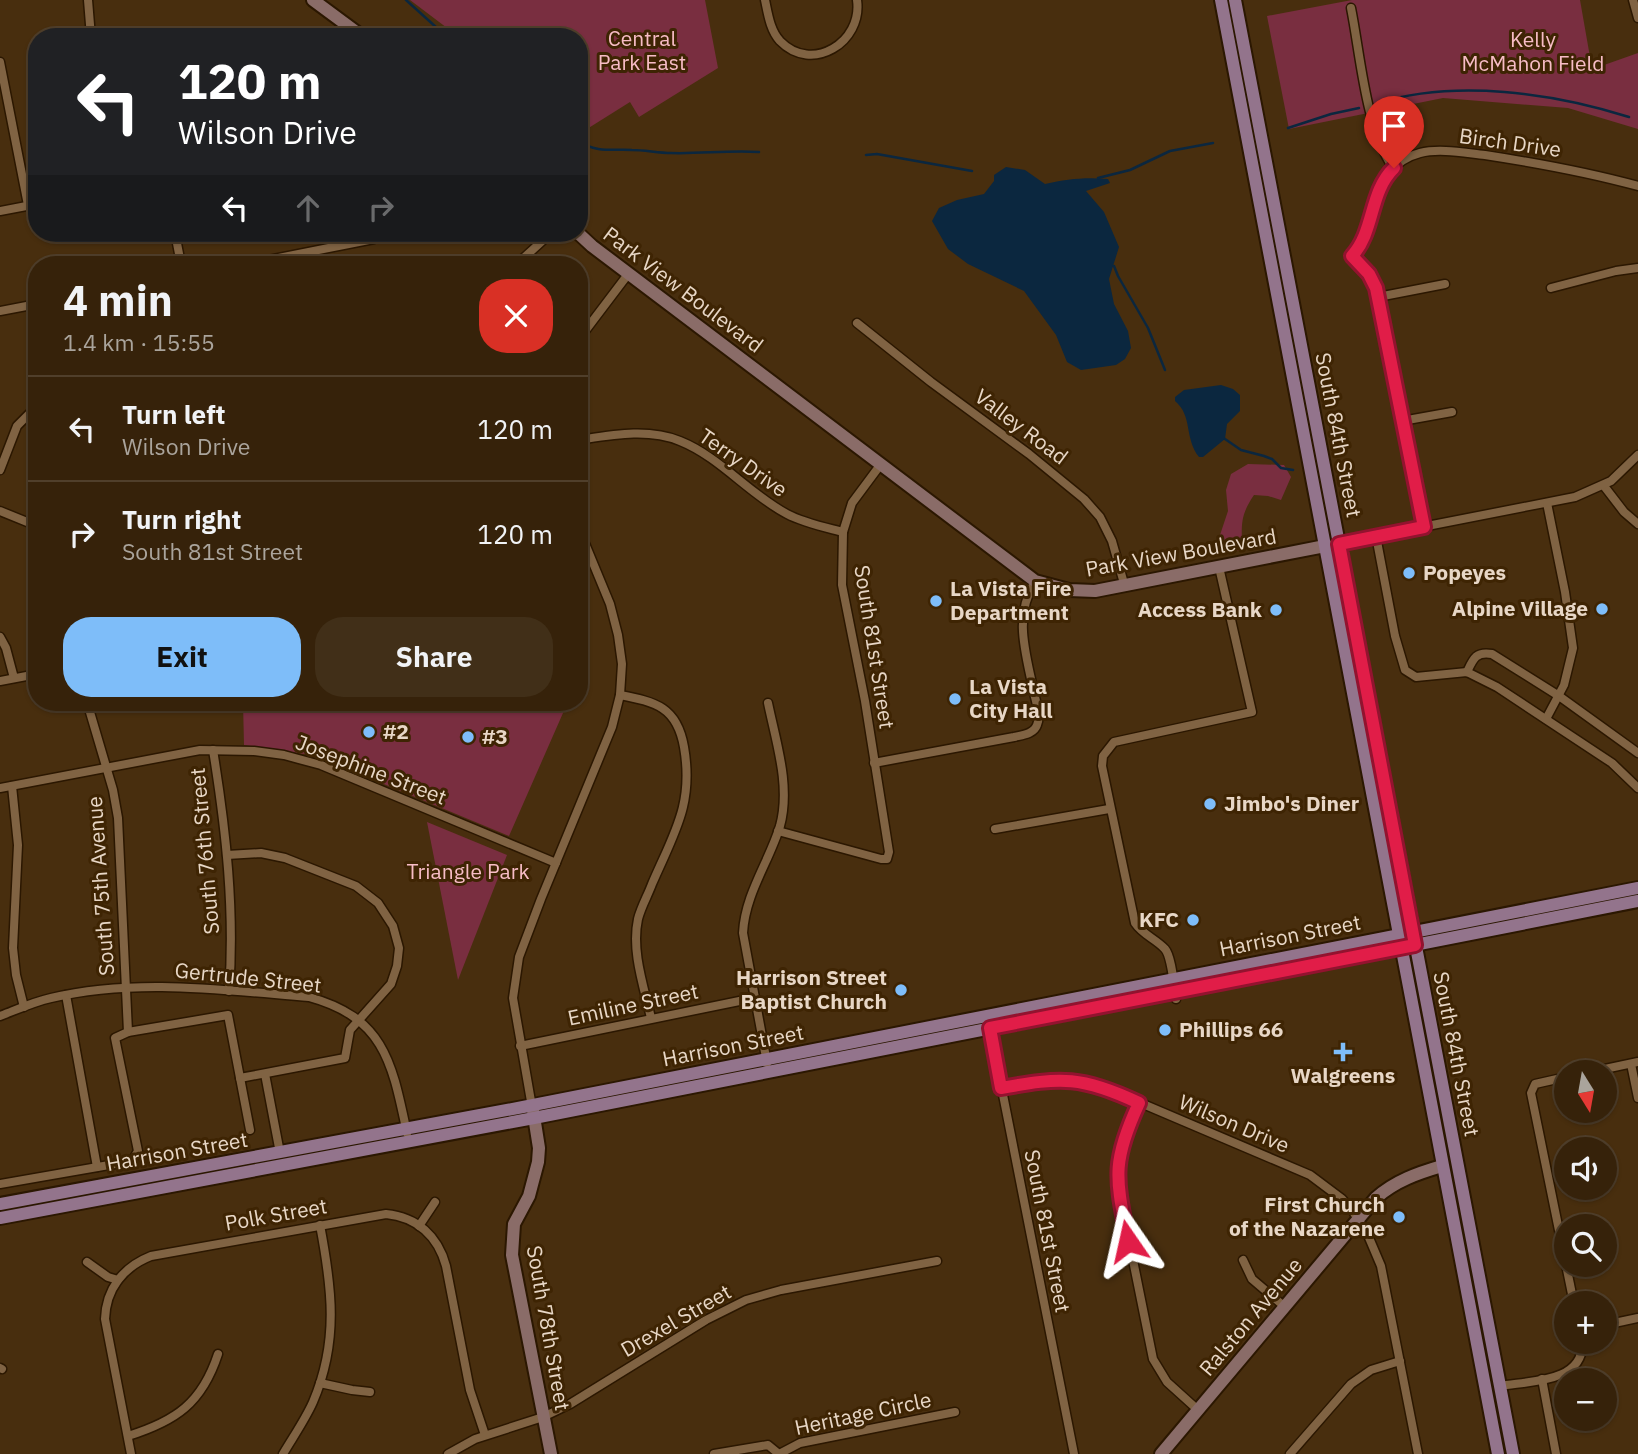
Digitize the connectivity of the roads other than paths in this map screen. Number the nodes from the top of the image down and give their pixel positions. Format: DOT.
graph roads {
  1 [pos="88,0"];
  2 [pos="313,0"];
  3 [pos="765,0"];
  4 [pos="857,0"];
  5 [pos="1221,0"];
  6 [pos="1236,0"];
  7 [pos="1633,0"];
  8 [pos="1352,8"];
  9 [pos="1638,18"];
  10 [pos="91,28"];
  11 [pos="351,28"];
  12 [pos="0,62"];
  13 [pos="1394,168"];
  14 [pos="28,186"];
  15 [pos="1638,186"];
  16 [pos="28,205"];
  17 [pos="0,211"];
  18 [pos="361,242"];
  19 [pos="541,242"];
  20 [pos="588,242"];
  21 [pos="298,256"];
  22 [pos="526,256"];
  23 [pos="1638,268"];
  24 [pos="629,273"];
  25 [pos="1445,284"];
  26 [pos="1551,288"];
  27 [pos="1378,297"];
  28 [pos="28,306"];
  29 [pos="0,311"];
  30 [pos="857,323"];
  31 [pos="588,327"];
  32 [pos="1452,412"];
  33 [pos="28,415"];
  34 [pos="1402,421"];
  35 [pos="588,439"];
  36 [pos="1638,455"];
  37 [pos="881,464"];
  38 [pos="0,470"];
  39 [pos="1604,486"];
  40 [pos="1547,503"];
  41 [pos="0,511"];
  42 [pos="28,522"];
  43 [pos="1638,524"];
  44 [pos="1424,527"];
  45 [pos="843,532"];
  46 [pos="1376,536"];
  47 [pos="1339,544"];
  48 [pos="1325,547"];
  49 [pos="588,551"];
  50 [pos="1219,567"];
  51 [pos="1035,581"];
  52 [pos="1125,587"];
  53 [pos="0,637"];
  54 [pos="1467,671"];
  55 [pos="28,676"];
  56 [pos="14,678"];
  57 [pos="0,681"];
  58 [pos="620,695"];
  59 [pos="1559,696"];
  60 [pos="768,703"];
  61 [pos="90,711"];
  62 [pos="1546,719"];
  63 [pos="213,750"];
  64 [pos="1638,752"];
  65 [pos="874,763"];
  66 [pos="107,769"];
  67 [pos="12,786"];
  68 [pos="0,788"];
  69 [pos="1638,788"];
  70 [pos="1110,809"];
  71 [pos="995,829"];
  72 [pos="776,835"];
  73 [pos="227,855"];
  74 [pos="556,863"];
  75 [pos="1638,888"];
  76 [pos="1638,901"];
  77 [pos="1414,938"];
  78 [pos="1399,941"];
  79 [pos="126,988"];
  80 [pos="1175,990"];
  81 [pos="229,991"];
  82 [pos="66,995"];
  83 [pos="754,998"];
  84 [pos="24,1007"];
  85 [pos="0,1016"];
  86 [pos="358,1018"];
  87 [pos="651,1018"];
  88 [pos="989,1022"];
  89 [pos="128,1032"];
  90 [pos="520,1046"];
  91 [pos="1635,1063"];
  92 [pos="768,1066"];
  93 [pos="1617,1067"];
  94 [pos="265,1074"];
  95 [pos="240,1078"];
  96 [pos="1554,1079"];
  97 [pos="1001,1088"];
  98 [pos="1638,1098"];
  99 [pos="1139,1103"];
  100 [pos="533,1111"];
  101 [pos="250,1130"];
  102 [pos="407,1135"];
  103 [pos="280,1153"];
  104 [pos="1442,1166"];
  105 [pos="97,1167"];
  106 [pos="0,1184"];
  107 [pos="435,1202"];
  108 [pos="0,1204"];
  109 [pos="0,1218"];
  110 [pos="1358,1219"];
  111 [pos="320,1225"];
  112 [pos="419,1226"];
  113 [pos="1473,1247"];
  114 [pos="1243,1259"];
  115 [pos="937,1261"];
  116 [pos="87,1262"];
  117 [pos="118,1280"];
  118 [pos="1571,1291"];
  119 [pos="1284,1307"];
  120 [pos="1638,1318"];
  121 [pos="1617,1322"];
  122 [pos="218,1354"];
  123 [pos="1581,1354"];
  124 [pos="1400,1361"];
  125 [pos="1542,1379"];
  126 [pos="320,1383"];
  127 [pos="1500,1386"];
  128 [pos="370,1392"];
  129 [pos="1198,1410"];
  130 [pos="955,1412"];
  131 [pos="543,1417"];
  132 [pos="485,1435"];
  133 [pos="128,1436"];
  134 [pos="131,1454"];
  135 [pos="283,1454"];
  136 [pos="448,1454"];
  137 [pos="551,1454"];
  138 [pos="715,1454"];
  139 [pos="779,1454"];
  140 [pos="1074,1454"];
  141 [pos="1161,1454"];
  142 [pos="1290,1454"];
  143 [pos="1419,1454"];
  144 [pos="1498,1454"];
  145 [pos="1513,1454"];
  146 [pos="1556,1454"];
  1 -- 10 [label="street"];
  2 -- 11 [label="street"];
  3 -- 4 [label="street"];
  5 -- 48 [label="main road, South 84th Street"];
  6 -- 47 [label="main road, South 84th Street"];
  7 -- 9 [label="street"];
  8 -- 13 [label="street"];
  12 -- 14 [label="street"];
  13 -- 15 [label="street, Birch Drive"];
  13 -- 27 [label="street"];
  16 -- 17 [label="street"];
  18 -- 21 [label="street"];
  19 -- 22 [label="street"];
  20 -- 24 [label="street, Park View Boulevard"];
  23 -- 26 [label="street"];
  24 -- 31 [label="street"];
  24 -- 37 [label="street, Park View Boulevard"];
  25 -- 27 [label="street"];
  27 -- 34 [label="street"];
  28 -- 29 [label="street"];
  30 -- 52 [label="street, Valley Road"];
  32 -- 34 [label="street"];
  33 -- 38 [label="street"];
  34 -- 44 [label="street"];
  35 -- 45 [label="street, Terry Drive"];
  36 -- 39 [label="street, Park View Boulevard"];
  37 -- 45 [label="street, South 81st Street"];
  37 -- 51 [label="street, Park View Boulevard"];
  39 -- 40 [label="street, Park View Boulevard"];
  39 -- 43 [label="street"];
  40 -- 44 [label="street, Park View Boulevard"];
  40 -- 59 [label="street"];
  41 -- 42 [label="street"];
  44 -- 46 [label="street, Park View Boulevard"];
  45 -- 65 [label="street, South 81st Street"];
  46 -- 47 [label="street, Park View Boulevard"];
  46 -- 54 [label="street"];
  47 -- 48 [label="street, Park View Boulevard"];
  47 -- 77 [label="main road, South 84th Street"];
  48 -- 50 [label="street, Park View Boulevard"];
  48 -- 78 [label="main road, South 84th Street"];
  49 -- 58 [label="street, South 78th Street"];
  50 -- 52 [label="street, Park View Boulevard"];
  50 -- 70 [label="street"];
  51 -- 52 [label="street, Park View Boulevard"];
  51 -- 65 [label="street"];
  53 -- 56 [label="street"];
  54 -- 59 [label="street"];
  54 -- 62 [label="street"];
  55 -- 56 [label="street"];
  56 -- 57 [label="street"];
  58 -- 74 [label="street, South 78th Street"];
  58 -- 87 [label="street"];
  59 -- 62 [label="street"];
  59 -- 64 [label="street"];
  60 -- 72 [label="street"];
  61 -- 66 [label="street, South 75th Avenue"];
  62 -- 69 [label="street"];
  63 -- 66 [label="street, Josephine Street"];
  63 -- 73 [label="street, South 76th Street"];
  63 -- 74 [label="street, Josephine Street"];
  65 -- 72 [label="street"];
  66 -- 67 [label="street, Josephine Street"];
  66 -- 79 [label="street, South 75th Avenue"];
  67 -- 68 [label="street, Josephine Street"];
  67 -- 84 [label="street"];
  70 -- 71 [label="street"];
  70 -- 80 [label="street"];
  72 -- 83 [label="street"];
  73 -- 81 [label="street, South 76th Street"];
  73 -- 86 [label="street"];
  74 -- 90 [label="street, South 78th Street"];
  75 -- 77 [label="main road, Harrison Street"];
  76 -- 77 [label="main road, Harrison Street"];
  77 -- 78 [label="main road, Harrison Street"];
  77 -- 113 [label="main road, South 84th Street"];
  78 -- 80 [label="main road, Harrison Street"];
  78 -- 104 [label="main road, South 84th Street"];
  79 -- 81 [label="street, Gertrude Street"];
  79 -- 82 [label="street, Gertrude Street"];
  79 -- 89 [label="street, South 75th Avenue"];
  80 -- 88 [label="main road, Harrison Street"];
  81 -- 86 [label="street, Gertrude Street"];
  82 -- 84 [label="street, Gertrude Street"];
  82 -- 105 [label="street"];
  83 -- 87 [label="street, Emiline Street"];
  83 -- 92 [label="street"];
  84 -- 85 [label="street, Gertrude Street"];
  86 -- 94 [label="street"];
  86 -- 102 [label="street, Gertrude Street"];
  87 -- 90 [label="street, Emiline Street"];
  88 -- 92 [label="main road, Harrison Street"];
  88 -- 97 [label="street, South 81st Street"];
  89 -- 95 [label="street"];
  89 -- 105 [label="street"];
  90 -- 100 [label="street, South 78th Street"];
  91 -- 93 [label="street"];
  91 -- 98 [label="street"];
  92 -- 100 [label="main road, Harrison Street"];
  94 -- 95 [label="street"];
  94 -- 103 [label="street"];
  95 -- 101 [label="street"];
  96 -- 118 [label="street"];
  97 -- 99 [label="street, Wilson Drive"];
  97 -- 140 [label="street, South 81st Street"];
  99 -- 110 [label="street, Wilson Drive"];
  99 -- 129 [label="street"];
  100 -- 102 [label="main road, Harrison Street"];
  100 -- 131 [label="street, South 78th Street"];
  102 -- 103 [label="main road, Harrison Street"];
  102 -- 109 [label="main road, Harrison Street"];
  103 -- 108 [label="main road, Harrison Street"];
  104 -- 110 [label="street, Ralston Avenue"];
  104 -- 113 [label="main road"];
  104 -- 144 [label="main road, South 84th Street"];
  105 -- 106 [label="street"];
  107 -- 112 [label="street"];
  110 -- 119 [label="street, Ralston Avenue"];
  110 -- 124 [label="street, Wilson Drive"];
  111 -- 112 [label="street, Polk Street"];
  111 -- 117 [label="street, Polk Street"];
  111 -- 126 [label="street"];
  112 -- 132 [label="street"];
  113 -- 127 [label="main road, South 84th Street"];
  114 -- 119 [label="street"];
  115 -- 131 [label="street, Drexel Street"];
  116 -- 117 [label="street"];
  117 -- 133 [label="street"];
  119 -- 129 [label="street, Ralston Avenue"];
  120 -- 121 [label="street"];
  122 -- 133 [label="street"];
  123 -- 125 [label="street"];
  124 -- 142 [label="street"];
  124 -- 143 [label="street, Wilson Drive"];
  125 -- 127 [label="street"];
  125 -- 146 [label="street"];
  126 -- 128 [label="street"];
  126 -- 135 [label="street"];
  127 -- 145 [label="main road, South 84th Street"];
  129 -- 141 [label="street, Ralston Avenue"];
  130 -- 139 [label="street, Heritage Circle"];
  131 -- 132 [label="street, Drexel Street"];
  131 -- 137 [label="street, South 78th Street"];
  132 -- 136 [label="street, Drexel Street"];
  133 -- 134 [label="street"];
  138 -- 139 [label="street"];
}
